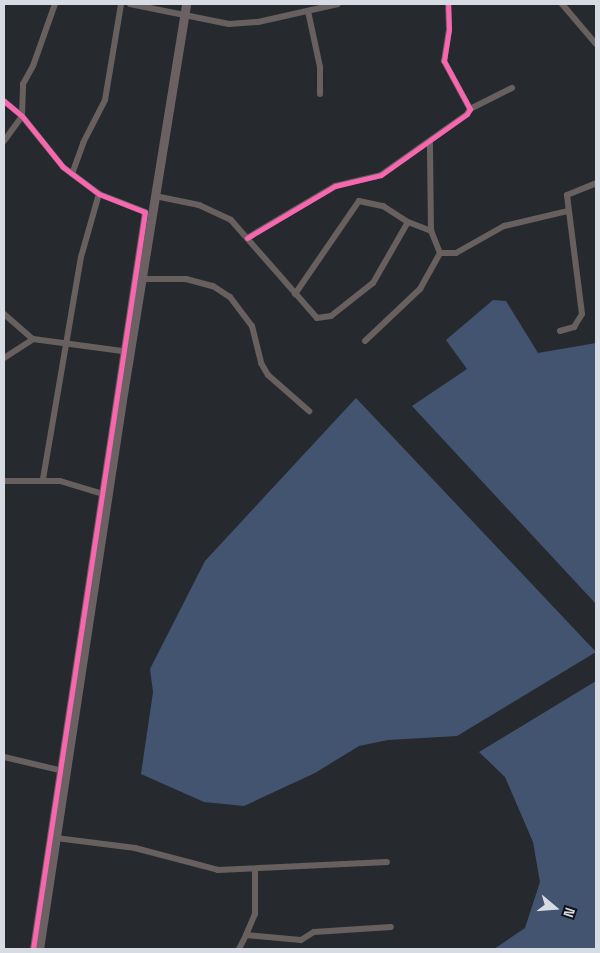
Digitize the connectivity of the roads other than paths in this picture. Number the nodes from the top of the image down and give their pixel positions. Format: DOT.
graph roads {
  1 [pos="55,4"];
  2 [pos="121,4"];
  3 [pos="130,4"];
  4 [pos="338,4"];
  5 [pos="448,4"];
  6 [pos="562,4"];
  7 [pos="185,8"];
  8 [pos="308,10"];
  9 [pos="596,44"];
  10 [pos="512,88"];
  11 [pos="320,94"];
  12 [pos="4,101"];
  13 [pos="470,109"];
  14 [pos="22,116"];
  15 [pos="4,141"];
  16 [pos="430,143"];
  17 [pos="72,174"];
  18 [pos="596,182"];
  19 [pos="99,194"];
  20 [pos="155,196"];
  21 [pos="568,211"];
  22 [pos="408,222"];
  23 [pos="431,231"];
  24 [pos="247,238"];
  25 [pos="440,253"];
  26 [pos="143,279"];
  27 [pos="295,294"];
  28 [pos="4,314"];
  29 [pos="560,331"];
  30 [pos="34,339"];
  31 [pos="365,341"];
  32 [pos="68,343"];
  33 [pos="122,351"];
  34 [pos="4,358"];
  35 [pos="309,411"];
  36 [pos="43,480"];
  37 [pos="4,481"];
  38 [pos="100,493"];
  39 [pos="4,758"];
  40 [pos="59,770"];
  41 [pos="56,838"];
  42 [pos="387,862"];
  43 [pos="254,869"];
  44 [pos="391,927"];
  45 [pos="246,935"];
  46 [pos="34,949"];
  47 [pos="39,949"];
  48 [pos="239,949"];
  1 -- 14 [label="street"];
  2 -- 17 [label="street"];
  3 -- 7 [label="street"];
  4 -- 8 [label="street"];
  5 -- 13 [label="street"];
  6 -- 9 [label="street"];
  7 -- 8 [label="street"];
  7 -- 20 [label="main road"];
  8 -- 11 [label="street"];
  10 -- 13 [label="street"];
  12 -- 14 [label="street"];
  13 -- 16 [label="street"];
  14 -- 15 [label="street"];
  14 -- 17 [label="street"];
  16 -- 23 [label="street"];
  16 -- 24 [label="street"];
  17 -- 19 [label="street"];
  18 -- 21 [label="street"];
  19 -- 32 [label="street"];
  19 -- 33 [label="street"];
  20 -- 24 [label="street"];
  20 -- 26 [label="main road"];
  21 -- 25 [label="street"];
  21 -- 29 [label="street"];
  22 -- 23 [label="street"];
  22 -- 27 [label="street"];
  22 -- 27 [label="street"];
  23 -- 25 [label="street"];
  24 -- 27 [label="street"];
  25 -- 31 [label="street"];
  26 -- 35 [label="street"];
  26 -- 41 [label="main road"];
  28 -- 30 [label="street"];
  30 -- 32 [label="street"];
  30 -- 34 [label="street"];
  32 -- 33 [label="street"];
  32 -- 36 [label="street"];
  33 -- 38 [label="street"];
  36 -- 37 [label="street"];
  36 -- 38 [label="street"];
  38 -- 40 [label="street"];
  39 -- 40 [label="street"];
  40 -- 46 [label="street"];
  41 -- 43 [label="street"];
  41 -- 47 [label="main road"];
  42 -- 43 [label="street"];
  43 -- 45 [label="street"];
  44 -- 45 [label="street"];
  45 -- 48 [label="street"];
}
